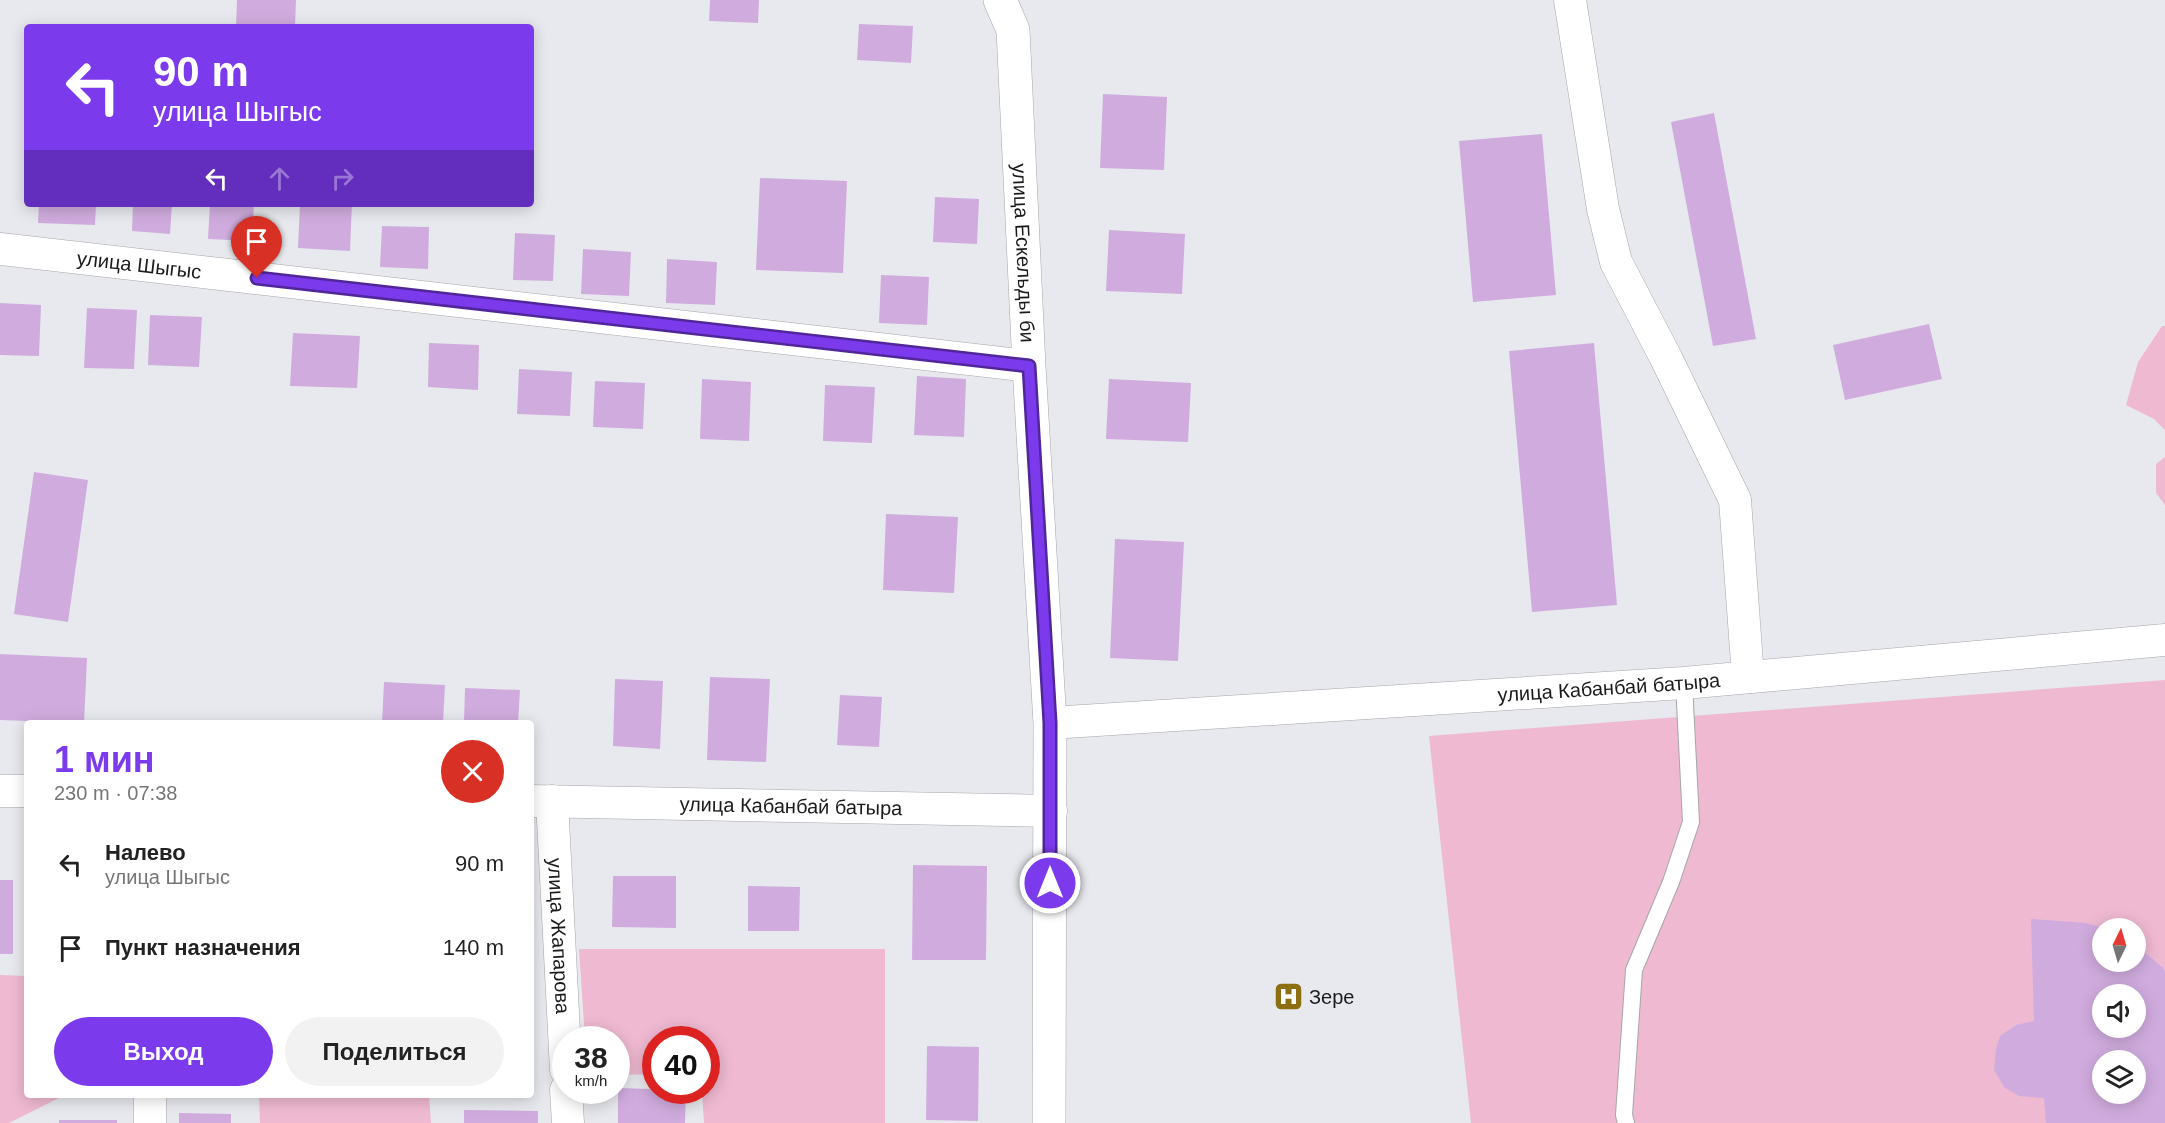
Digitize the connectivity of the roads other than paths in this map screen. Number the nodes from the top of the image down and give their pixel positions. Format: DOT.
graph roads {
  1 [pos="1000,0"];
  2 [pos="1570,0"];
  3 [pos="0,249"];
  4 [pos="1029,366"];
  5 [pos="2165,640"];
  6 [pos="1748,677"];
  7 [pos="1684,683"];
  8 [pos="1050,723"];
  9 [pos="0,791"];
  10 [pos="24,791"];
  11 [pos="542,801"];
  12 [pos="1051,811"];
  13 [pos="562,1026"];
  14 [pos="150,1098"];
  15 [pos="567,1104"];
  16 [pos="150,1123"];
  17 [pos="568,1123"];
  18 [pos="1049,1123"];
  19 [pos="1626,1123"];
  1 -- 4 [label="street, улица Ескельды би"];
  2 -- 6 [label="street"];
  3 -- 4 [label="street, улица Шыгыс"];
  4 -- 8 [label="street, улица Ескельды би"];
  5 -- 6 [label="street, улица Кабанбай батыра"];
  6 -- 7 [label="street, улица Кабанбай батыра"];
  7 -- 8 [label="street, улица Кабанбай батыра"];
  7 -- 19 [label="lane"];
  8 -- 12 [label="street, улица Ескельды би"];
  9 -- 10 [label="street"];
  11 -- 12 [label="street, улица Кабанбай батыра"];
  11 -- 13 [label="street, улица Жапарова"];
  12 -- 18 [label="street, улица Ескельды би"];
  14 -- 16 [label="street"];
  15 -- 17 [label="street"];
}
